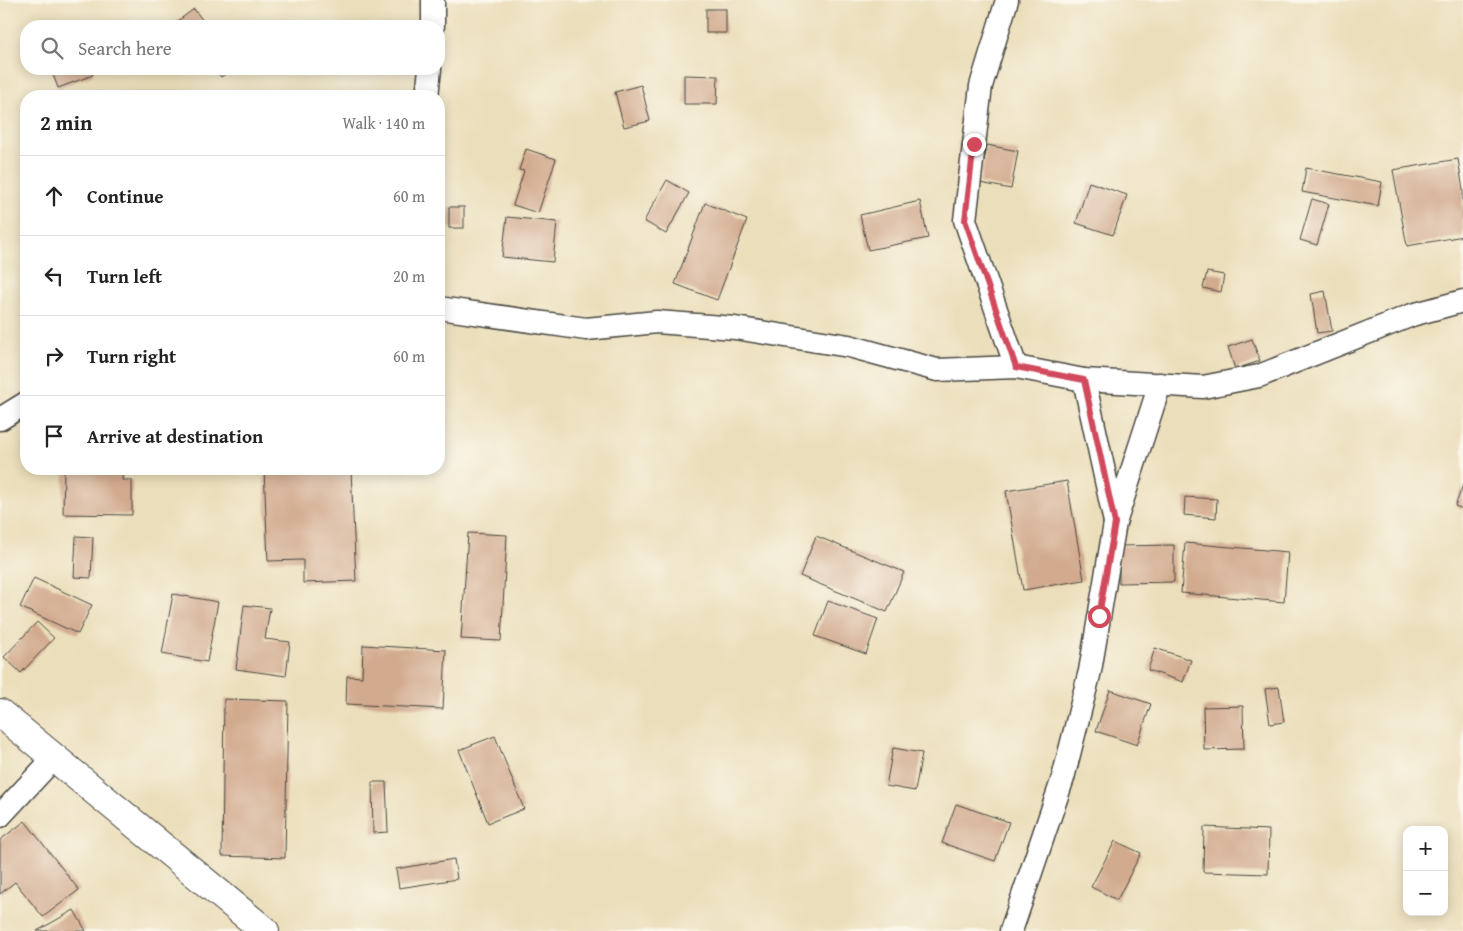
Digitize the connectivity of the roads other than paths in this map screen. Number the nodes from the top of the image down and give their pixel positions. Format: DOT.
graph roads {
  1 [pos="434,0"];
  2 [pos="1007,0"];
  3 [pos="433,20"];
  4 [pos="429,75"];
  5 [pos="428,90"];
  6 [pos="1463,301"];
  7 [pos="445,309"];
  8 [pos="1016,367"];
  9 [pos="1084,380"];
  10 [pos="1160,384"];
  11 [pos="20,407"];
  12 [pos="0,419"];
  13 [pos="1115,523"];
  14 [pos="0,714"];
  15 [pos="54,758"];
  16 [pos="0,816"];
  17 [pos="264,931"];
  18 [pos="1011,931"];
  1 -- 3 [label="street"];
  2 -- 8 [label="street"];
  4 -- 5 [label="street"];
  6 -- 10 [label="street"];
  7 -- 8 [label="street"];
  8 -- 9 [label="street"];
  9 -- 10 [label="street"];
  9 -- 13 [label="street"];
  10 -- 13 [label="street"];
  11 -- 12 [label="street"];
  13 -- 18 [label="street"];
  14 -- 15 [label="main road"];
  15 -- 16 [label="street"];
  15 -- 17 [label="main road"];
}
